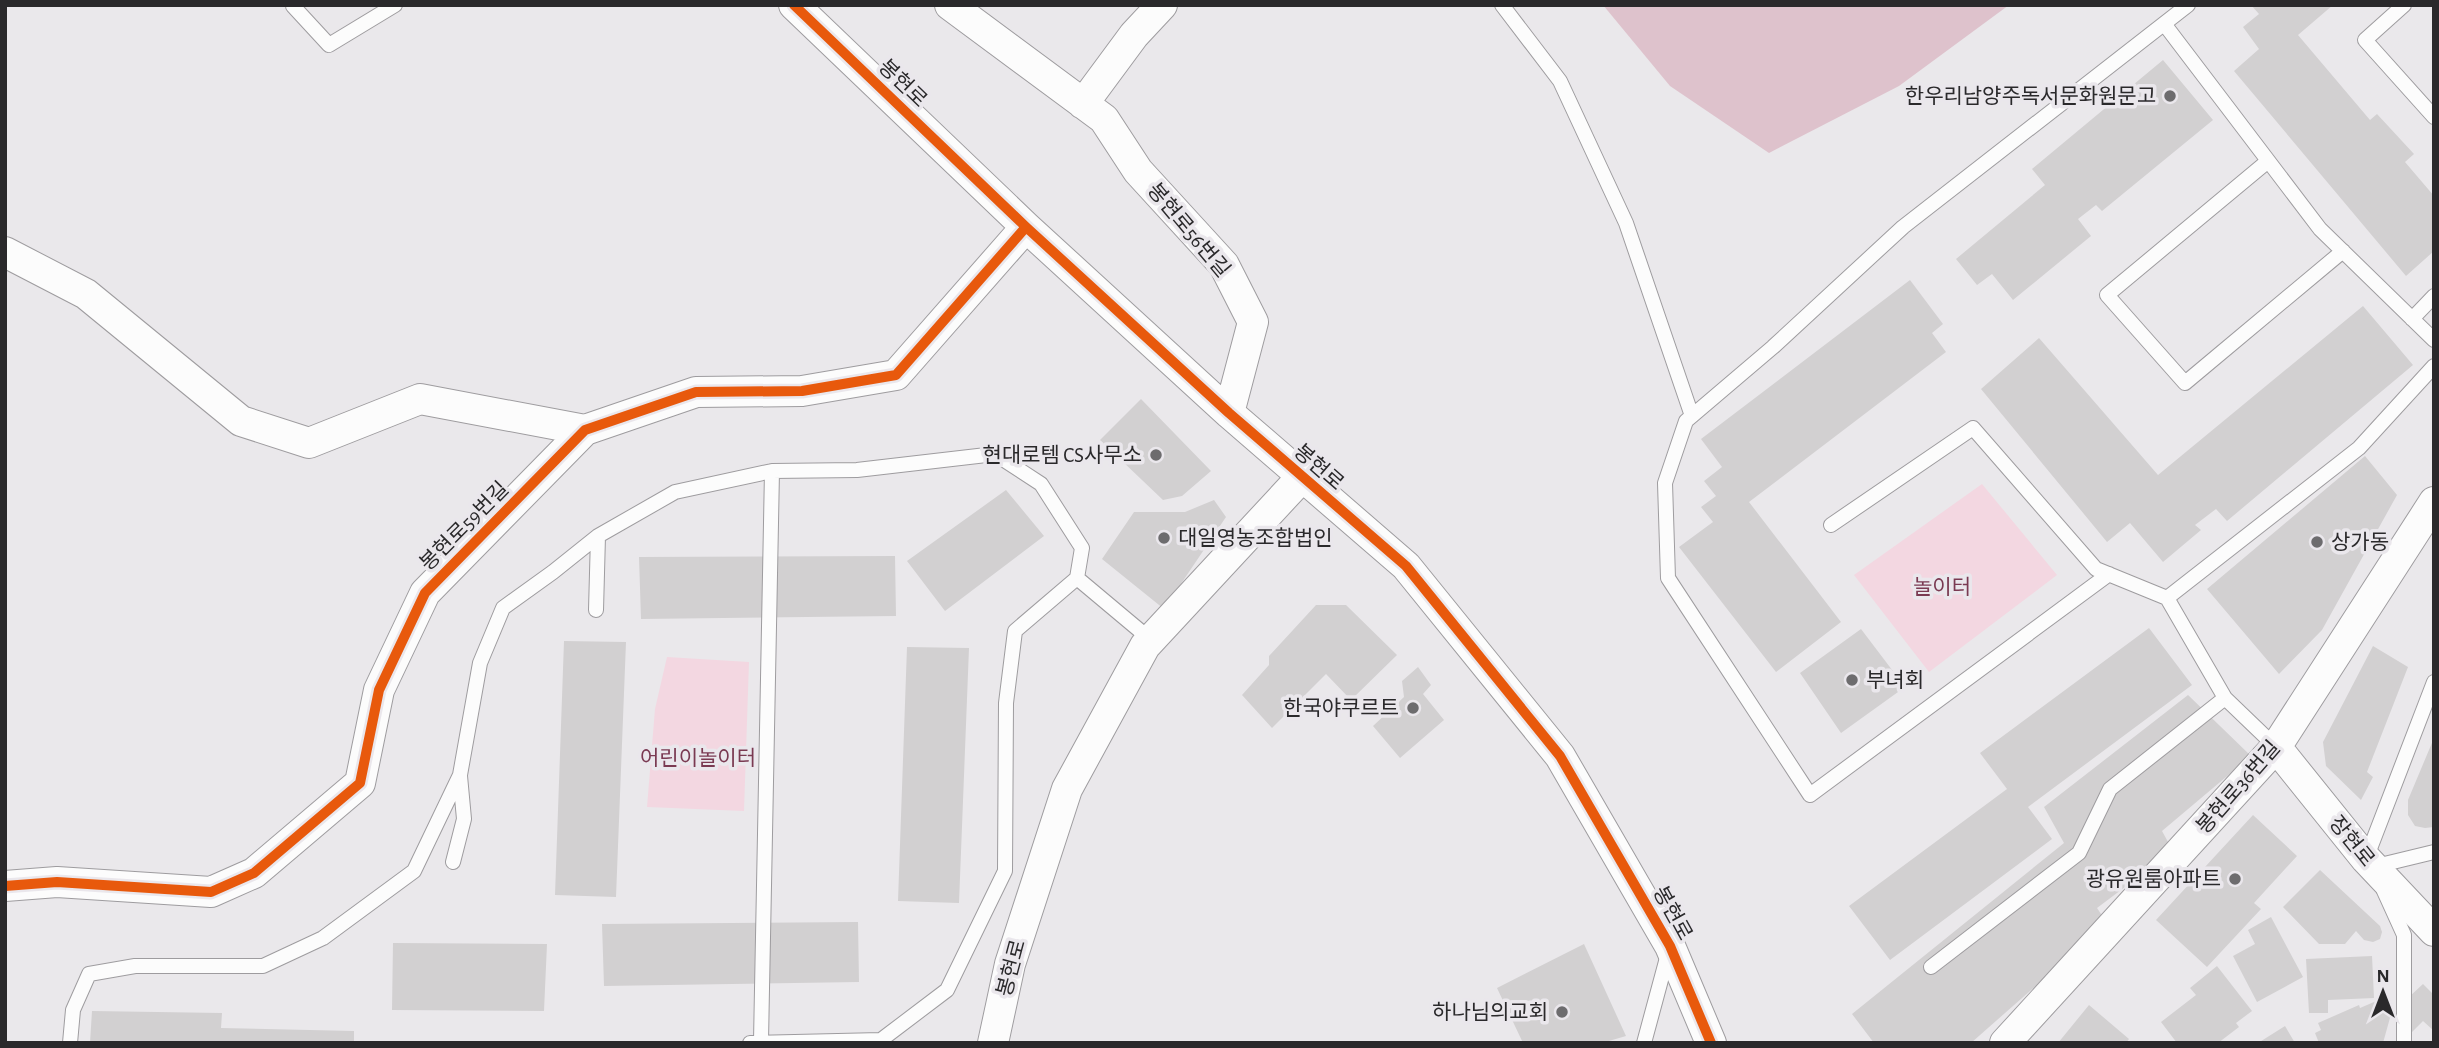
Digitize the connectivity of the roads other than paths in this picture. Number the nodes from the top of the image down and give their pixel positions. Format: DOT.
graph roads {
  1 [pos="395,5"];
  2 [pos="794,5"];
  3 [pos="950,5"];
  4 [pos="1162,5"];
  5 [pos="1502,5"];
  6 [pos="2188,5"];
  7 [pos="2404,5"];
  8 [pos="293,6"];
  9 [pos="2165,25"];
  10 [pos="1083,104"];
  11 [pos="2434,117"];
  12 [pos="2269,161"];
  13 [pos="1026,227"];
  14 [pos="5,251"];
  15 [pos="2343,251"];
  16 [pos="2434,296"];
  17 [pos="2412,318"];
  18 [pos="2434,340"];
  19 [pos="2434,366"];
  20 [pos="1229,413"];
  21 [pos="1692,416"];
  22 [pos="585,430"];
  23 [pos="772,471"];
  24 [pos="1301,478"];
  25 [pos="2434,502"];
  26 [pos="1831,525"];
  27 [pos="598,536"];
  28 [pos="2109,574"];
  29 [pos="1077,578"];
  30 [pos="2167,598"];
  31 [pos="596,610"];
  32 [pos="1152,640"];
  33 [pos="2434,682"];
  34 [pos="2225,698"];
  35 [pos="2276,747"];
  36 [pos="460,775"];
  37 [pos="2434,852"];
  38 [pos="453,862"];
  39 [pos="2369,862"];
  40 [pos="5,886"];
  41 [pos="2434,931"];
  42 [pos="1670,946"];
  43 [pos="1931,967"];
  44 [pos="756,1042"];
  45 [pos="70,1043"];
  46 [pos="993,1043"];
  47 [pos="1644,1043"];
  48 [pos="1711,1043"];
  49 [pos="2005,1043"];
  50 [pos="2404,1043"];
  1 -- 8 [label="lane"];
  2 -- 13 [label="street, 봉현로"];
  3 -- 10 [label="street, 봉현로56번길"];
  4 -- 10 [label="street"];
  5 -- 21 [label="lane"];
  6 -- 9 [label="lane"];
  7 -- 11 [label="lane"];
  9 -- 12 [label="lane"];
  9 -- 21 [label="lane"];
  10 -- 20 [label="street, 봉현로56번길"];
  12 -- 15 [label="lane"];
  12 -- 15 [label="lane"];
  13 -- 20 [label="street, 봉현로"];
  13 -- 22 [label="street, 봉현로59번길"];
  14 -- 22 [label="street, 봉현로59번길"];
  15 -- 17 [label="lane"];
  16 -- 17 [label="lane"];
  17 -- 18 [label="lane"];
  19 -- 30 [label="lane"];
  20 -- 24 [label="street, 봉현로"];
  21 -- 28 [label="lane"];
  22 -- 40 [label="street, 봉현로59번길"];
  23 -- 27 [label="lane"];
  23 -- 29 [label="lane"];
  23 -- 44 [label="lane"];
  24 -- 32 [label="street, 봉현로"];
  24 -- 42 [label="street, 봉현로"];
  25 -- 35 [label="street, 봉현로36번길"];
  26 -- 28 [label="lane"];
  27 -- 31 [label="lane"];
  27 -- 36 [label="lane"];
  28 -- 30 [label="lane"];
  29 -- 32 [label="lane"];
  29 -- 44 [label="lane"];
  30 -- 34 [label="lane"];
  32 -- 46 [label="street, 봉현로"];
  33 -- 39 [label="lane"];
  34 -- 35 [label="lane"];
  34 -- 43 [label="lane"];
  35 -- 39 [label="street, 장현로"];
  35 -- 49 [label="street, 봉현로36번길"];
  36 -- 38 [label="lane"];
  36 -- 45 [label="lane"];
  37 -- 39 [label="lane"];
  39 -- 41 [label="street, 장현로"];
  39 -- 50 [label="lane"];
  42 -- 47 [label="lane"];
  42 -- 48 [label="street, 봉현로"];
}
